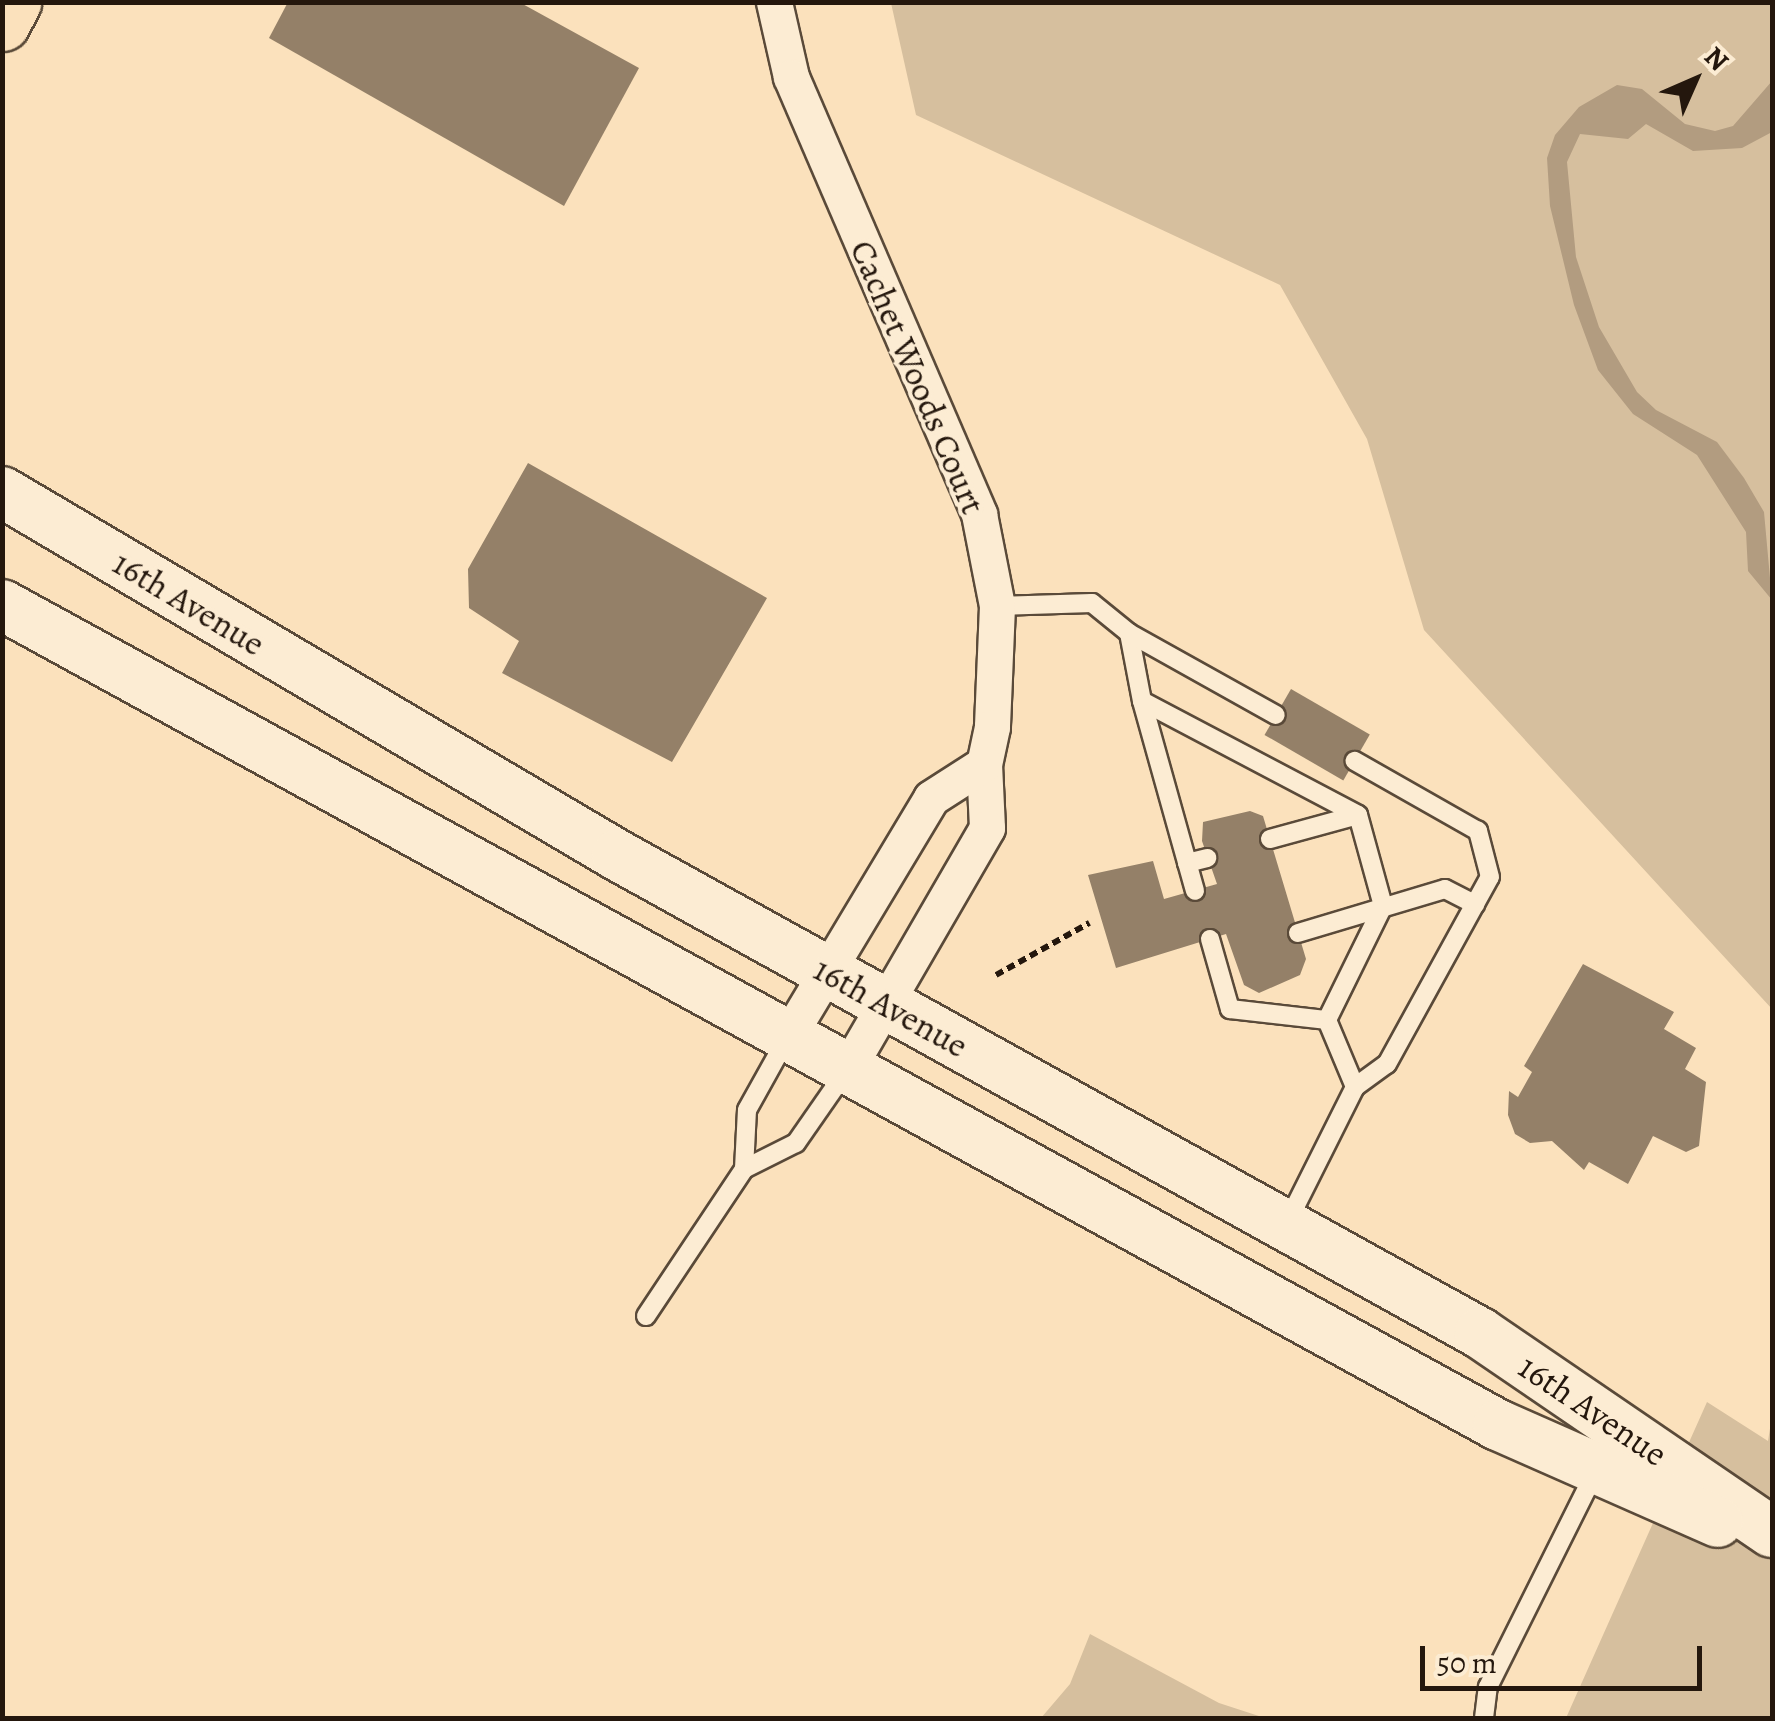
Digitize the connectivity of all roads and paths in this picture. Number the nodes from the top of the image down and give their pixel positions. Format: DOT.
graph roads {
  1 [pos="13,2"];
  2 [pos="774,2"];
  3 [pos="2,22"];
  4 [pos="2,492"];
  5 [pos="2,606"];
  6 [pos="997,606"];
  7 [pos="1129,633"];
  8 [pos="1142,701"];
  9 [pos="1276,715"];
  10 [pos="1356,760"];
  11 [pos="984,764"];
  12 [pos="1358,815"];
  13 [pos="1270,839"];
  14 [pos="1208,858"];
  15 [pos="1187,863"];
  16 [pos="1195,891"];
  17 [pos="1475,904"];
  18 [pos="1382,906"];
  19 [pos="1089,923"];
  20 [pos="1298,933"];
  21 [pos="1210,939"];
  22 [pos="824,972"];
  23 [pos="996,976"];
  24 [pos="884,1006"];
  25 [pos="1327,1020"];
  26 [pos="790,1034"];
  27 [pos="849,1066"];
  28 [pos="1355,1087"];
  29 [pos="744,1170"];
  30 [pos="1285,1225"];
  31 [pos="646,1316"];
  32 [pos="1597,1469"];
  33 [pos="1772,1532"];
  34 [pos="1772,1546"];
  35 [pos="1484,1718"];
  1 -- 3 [label="highway"];
  2 -- 6 [label="street, Cachet Woods Court"];
  4 -- 22 [label="main road, 16th Avenue"];
  5 -- 26 [label="main road, 16th Avenue"];
  6 -- 7 [label="lane"];
  6 -- 11 [label="street, Cachet Woods Court"];
  7 -- 8 [label="lane"];
  7 -- 9 [label="lane"];
  8 -- 12 [label="lane"];
  8 -- 15 [label="lane"];
  10 -- 17 [label="lane"];
  11 -- 22 [label="street"];
  11 -- 24 [label="street, Cachet Woods Court"];
  12 -- 13 [label="lane"];
  12 -- 18 [label="lane"];
  14 -- 15 [label="lane"];
  15 -- 16 [label="lane"];
  17 -- 18 [label="lane"];
  17 -- 28 [label="lane"];
  18 -- 20 [label="lane"];
  18 -- 25 [label="lane"];
  19 -- 23 [label="path"];
  21 -- 25 [label="lane"];
  22 -- 24 [label="main road, 16th Avenue"];
  22 -- 26 [label="street"];
  24 -- 27 [label="street, Cachet Woods Court"];
  24 -- 30 [label="main road, 16th Avenue"];
  25 -- 28 [label="lane"];
  26 -- 27 [label="main road, 16th Avenue"];
  26 -- 29 [label="lane"];
  27 -- 29 [label="lane"];
  27 -- 32 [label="main road, 16th Avenue"];
  28 -- 30 [label="lane"];
  29 -- 31 [label="lane"];
  30 -- 33 [label="main road, 16th Avenue"];
  32 -- 34 [label="main road, 16th Avenue"];
  32 -- 35 [label="lane"];
}
